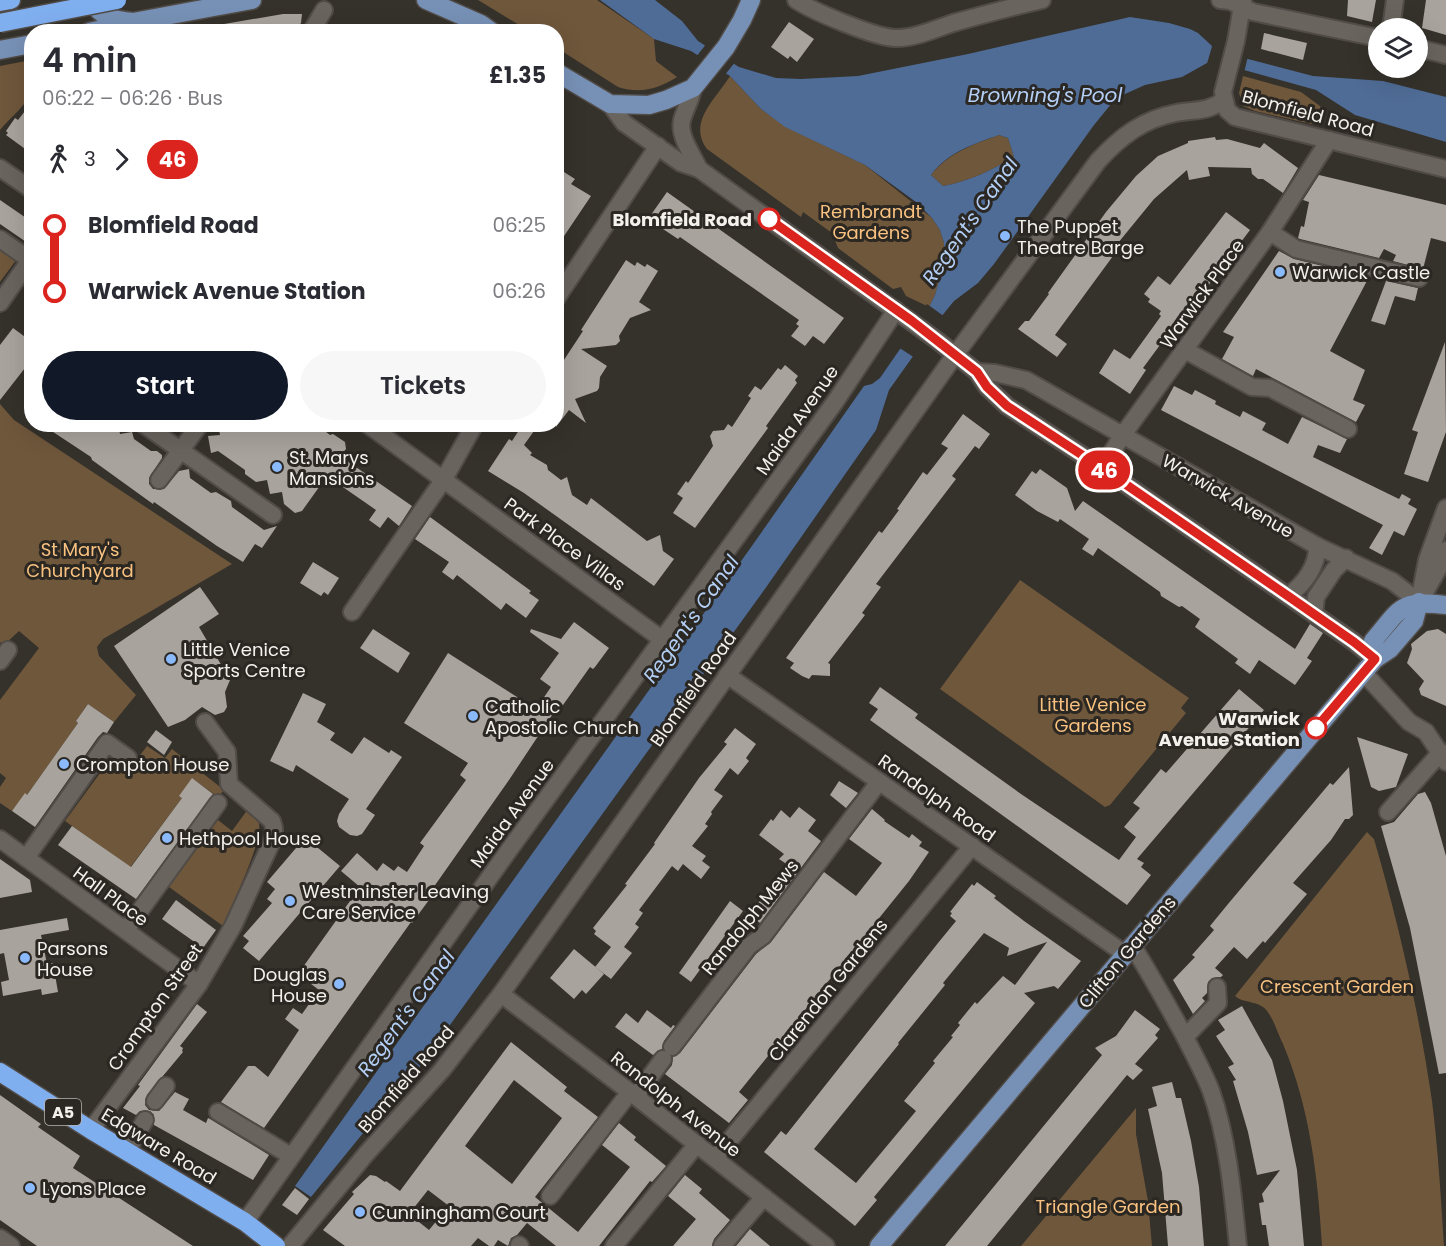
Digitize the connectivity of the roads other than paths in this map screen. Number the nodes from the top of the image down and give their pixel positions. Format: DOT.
graph roads {
  1 [pos="10,0"];
  2 [pos="92,0"];
  3 [pos="117,0"];
  4 [pos="252,0"];
  5 [pos="426,0"];
  6 [pos="462,0"];
  7 [pos="751,0"];
  8 [pos="765,0"];
  9 [pos="796,0"];
  10 [pos="1042,0"];
  11 [pos="1220,0"];
  12 [pos="1395,0"];
  13 [pos="0,2"];
  14 [pos="226,2"];
  15 [pos="1243,4"];
  16 [pos="324,10"];
  17 [pos="1392,18"];
  18 [pos="742,20"];
  19 [pos="132,22"];
  20 [pos="0,23"];
  21 [pos="123,24"];
  22 [pos="316,24"];
  23 [pos="478,24"];
  24 [pos="483,24"];
  25 [pos="1368,36"];
  26 [pos="24,46"];
  27 [pos="0,50"];
  28 [pos="1428,50"];
  29 [pos="1446,55"];
  30 [pos="564,77"];
  31 [pos="698,81"];
  32 [pos="1224,100"];
  33 [pos="610,104"];
  34 [pos="1329,140"];
  35 [pos="658,146"];
  36 [pos="0,168"];
  37 [pos="699,169"];
  38 [pos="1446,169"];
  39 [pos="24,184"];
  40 [pos="1270,232"];
  41 [pos="0,239"];
  42 [pos="24,256"];
  43 [pos="24,269"];
  44 [pos="1419,278"];
  45 [pos="564,287"];
  46 [pos="0,303"];
  47 [pos="896,310"];
  48 [pos="1185,350"];
  49 [pos="955,355"];
  50 [pos="977,372"];
  51 [pos="1348,429"];
  52 [pos="155,432"];
  53 [pos="194,432"];
  54 [pos="378,432"];
  55 [pos="470,432"];
  56 [pos="1122,436"];
  57 [pos="181,450"];
  58 [pos="1102,468"];
  59 [pos="444,479"];
  60 [pos="159,480"];
  61 [pos="1446,508"];
  62 [pos="273,515"];
  63 [pos="1317,546"];
  64 [pos="1446,550"];
  65 [pos="1346,558"];
  66 [pos="1288,596"];
  67 [pos="1419,602"];
  68 [pos="1446,605"];
  69 [pos="352,612"];
  70 [pos="1314,614"];
  71 [pos="663,640"];
  72 [pos="1369,666"];
  73 [pos="727,675"];
  74 [pos="205,722"];
  75 [pos="1443,757"];
  76 [pos="128,758"];
  77 [pos="879,782"];
  78 [pos="218,803"];
  79 [pos="1388,812"];
  80 [pos="0,839"];
  81 [pos="972,846"];
  82 [pos="26,858"];
  83 [pos="126,930"];
  84 [pos="1129,949"];
  85 [pos="200,984"];
  86 [pos="1217,987"];
  87 [pos="501,994"];
  88 [pos="1185,1037"];
  89 [pos="0,1072"];
  90 [pos="166,1086"];
  91 [pos="633,1094"];
  92 [pos="155,1101"];
  93 [pos="218,1112"];
  94 [pos="145,1120"];
  95 [pos="91,1130"];
  96 [pos="697,1144"];
  97 [pos="127,1151"];
  98 [pos="291,1156"];
  99 [pos="715,1158"];
  100 [pos="550,1196"];
  101 [pos="764,1197"];
  102 [pos="245,1222"];
  103 [pos="0,1238"];
  104 [pos="266,1243"];
  105 [pos="12,1246"];
  106 [pos="290,1246"];
  107 [pos="614,1246"];
  108 [pos="722,1246"];
  109 [pos="826,1246"];
  110 [pos="879,1246"];
  111 [pos="1238,1246"];
  1 -- 13 [label="highway"];
  2 -- 19 [label="main road"];
  3 -- 20 [label="highway, bridge"];
  4 -- 14 [label="main road"];
  5 -- 23 [label="main road"];
  6 -- 24 [label="main road"];
  7 -- 18 [label="main road"];
  8 -- 18 [label="main road"];
  9 -- 10 [label="street"];
  11 -- 15 [label="street"];
  12 -- 17 [label="street"];
  14 -- 19 [label="main road"];
  15 -- 25 [label="street"];
  15 -- 32 [label="street"];
  16 -- 22 [label="street"];
  18 -- 31 [label="main road"];
  19 -- 21 [label="main road"];
  26 -- 27 [label="main road"];
  28 -- 29 [label="street"];
  30 -- 33 [label="main road"];
  31 -- 33 [label="main road"];
  31 -- 37 [label="street"];
  32 -- 34 [label="street, Blomfield Road"];
  32 -- 49 [label="street, Blomfield Road"];
  33 -- 35 [label="street"];
  34 -- 38 [label="street, Blomfield Road"];
  34 -- 40 [label="street, Warwick Place"];
  35 -- 37 [label="street"];
  35 -- 45 [label="street"];
  36 -- 39 [label="street"];
  37 -- 47 [label="street"];
  40 -- 44 [label="street"];
  40 -- 48 [label="street, Warwick Place"];
  41 -- 42 [label="street"];
  43 -- 46 [label="street"];
  47 -- 49 [label="street"];
  47 -- 71 [label="street, Maida Avenue"];
  48 -- 51 [label="street"];
  48 -- 56 [label="street, Warwick Place"];
  49 -- 50 [label="street"];
  49 -- 73 [label="street, Blomfield Road"];
  50 -- 56 [label="street, Warwick Avenue"];
  50 -- 58 [label="street"];
  52 -- 57 [label="street"];
  53 -- 57 [label="street"];
  54 -- 59 [label="street, Park Place Villas"];
  55 -- 59 [label="street"];
  56 -- 58 [label="street, Warwick Place"];
  56 -- 63 [label="street, Warwick Avenue"];
  57 -- 60 [label="street"];
  57 -- 62 [label="street"];
  58 -- 66 [label="street"];
  59 -- 69 [label="street"];
  59 -- 71 [label="street, Park Place Villas"];
  61 -- 67 [label="street"];
  63 -- 65 [label="street, Warwick Avenue"];
  63 -- 66 [label="street"];
  64 -- 67 [label="street"];
  65 -- 67 [label="street, Warwick Avenue"];
  65 -- 70 [label="street"];
  66 -- 70 [label="street"];
  67 -- 68 [label="main road"];
  67 -- 72 [label="main road, Clifton Gardens"];
  70 -- 72 [label="street"];
  71 -- 98 [label="street, Maida Avenue"];
  72 -- 75 [label="street"];
  72 -- 84 [label="main road, Clifton Gardens"];
  73 -- 77 [label="street, Randolph Road"];
  73 -- 87 [label="street, Blomfield Road"];
  74 -- 85 [label="street, Crompton Street"];
  75 -- 79 [label="street"];
  76 -- 82 [label="street"];
  77 -- 81 [label="street, Randolph Road"];
  77 -- 91 [label="street, Randolph Mews"];
  78 -- 83 [label="street"];
  80 -- 82 [label="street, Hall Place"];
  81 -- 84 [label="street, Randolph Road"];
  81 -- 99 [label="street, Clarendon Gardens"];
  82 -- 83 [label="street, Hall Place"];
  83 -- 85 [label="street, Hall Place"];
  84 -- 88 [label="street"];
  84 -- 110 [label="main road, Clifton Gardens"];
  85 -- 95 [label="street, Crompton Street"];
  86 -- 88 [label="street"];
  87 -- 91 [label="street, Randolph Avenue"];
  87 -- 106 [label="street, Blomfield Road"];
  88 -- 111 [label="street"];
  89 -- 95 [label="highway, Edgware Road / A5"];
  90 -- 92 [label="street"];
  91 -- 96 [label="street, Randolph Avenue"];
  91 -- 100 [label="street, Randolph Mews"];
  93 -- 98 [label="street"];
  94 -- 97 [label="street"];
  95 -- 97 [label="highway, Edgware Road / A5"];
  96 -- 99 [label="street, Randolph Avenue"];
  96 -- 107 [label="street"];
  97 -- 102 [label="highway, Edgware Road / A5"];
  98 -- 102 [label="street, Maida Avenue"];
  99 -- 101 [label="street, Randolph Avenue"];
  101 -- 108 [label="street"];
  101 -- 109 [label="street, Randolph Avenue"];
  102 -- 104 [label="highway, Edgware Road / A5"];
  103 -- 105 [label="street"];
}
